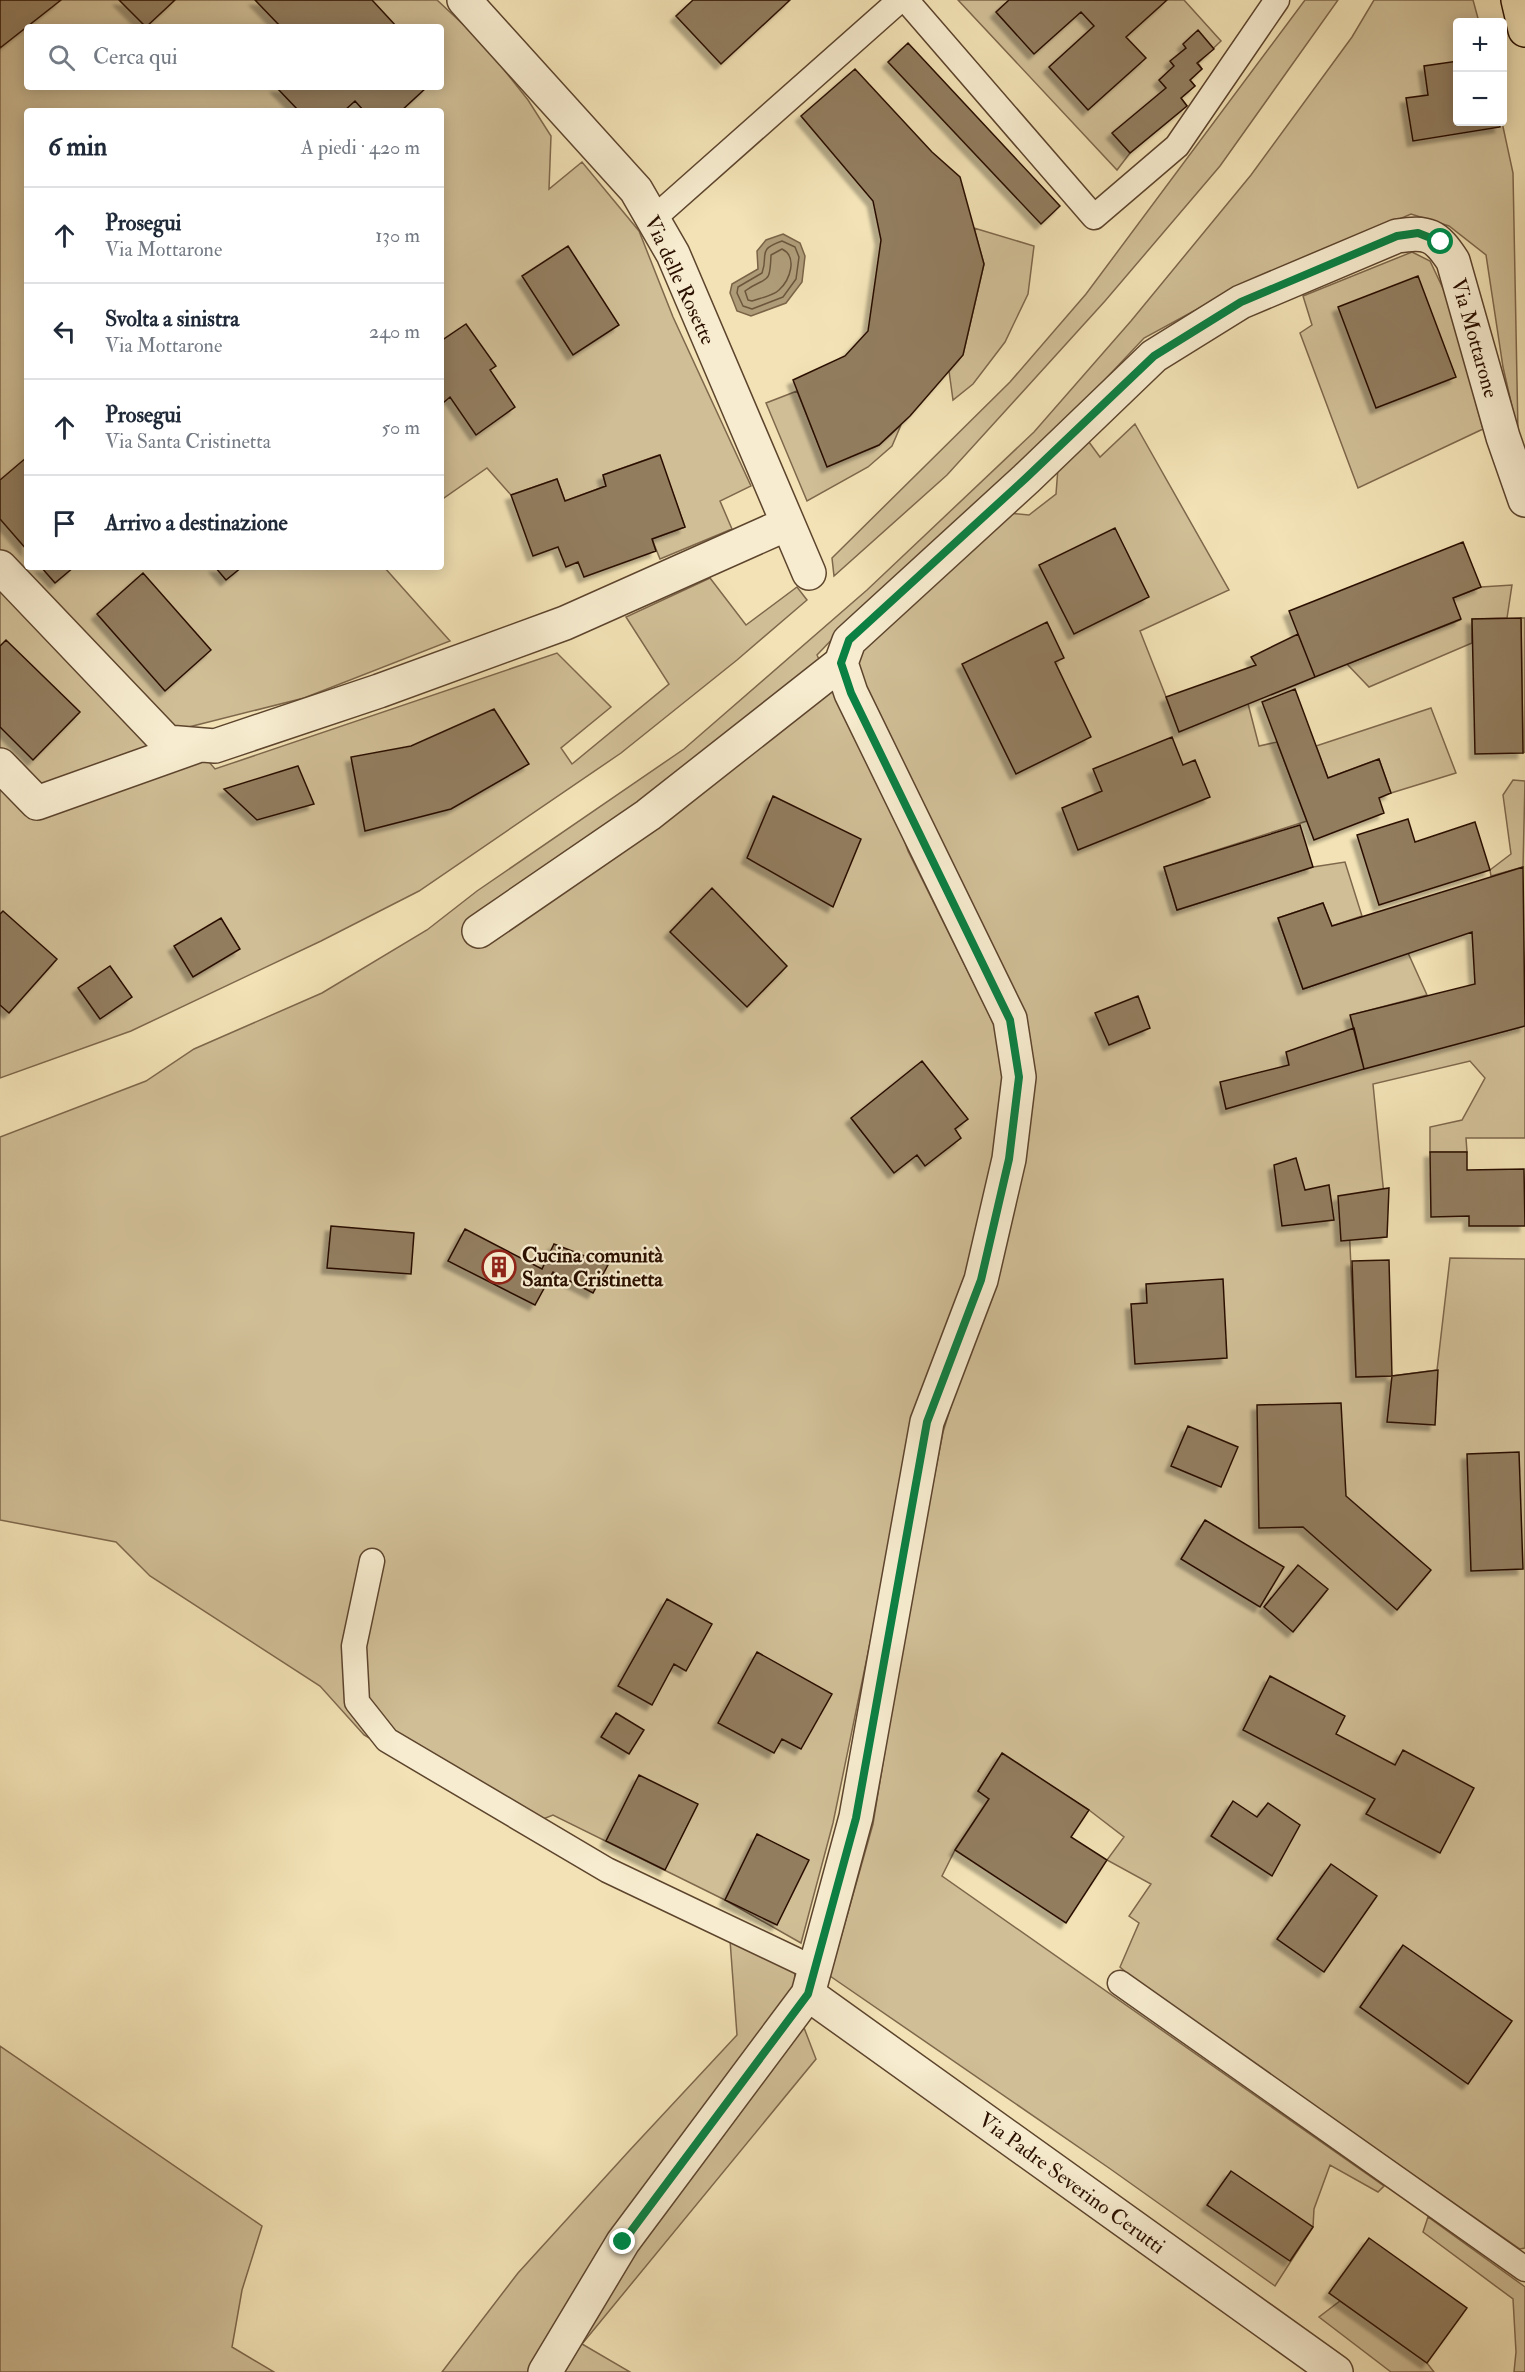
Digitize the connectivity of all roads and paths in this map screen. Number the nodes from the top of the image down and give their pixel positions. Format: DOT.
graph roads {
  1 [pos="464,0"];
  2 [pos="900,0"];
  3 [pos="906,0"];
  4 [pos="1277,0"];
  5 [pos="653,219"];
  6 [pos="1525,500"];
  7 [pos="787,524"];
  8 [pos="0,567"];
  9 [pos="809,573"];
  10 [pos="841,663"];
  11 [pos="201,745"];
  12 [pos="0,765"];
  13 [pos="479,931"];
  14 [pos="372,1561"];
  15 [pos="812,1982"];
  16 [pos="1120,1983"];
  17 [pos="1525,2269"];
  18 [pos="545,2372"];
  19 [pos="1336,2372"];
  1 -- 5 [label="street, Via delle Rosette"];
  2 -- 5 [label="lane"];
  3 -- 4 [label="lane"];
  5 -- 7 [label="street, Via delle Rosette"];
  6 -- 10 [label="street, Via Mottarone"];
  7 -- 9 [label="street, Via delle Rosette"];
  7 -- 11 [label="street"];
  8 -- 11 [label="street"];
  10 -- 13 [label="street"];
  10 -- 15 [label="street"];
  11 -- 12 [label="street"];
  14 -- 15 [label="lane"];
  15 -- 18 [label="street"];
  15 -- 19 [label="street, Via Padre Severino Cerutti"];
  16 -- 17 [label="lane"];
}
